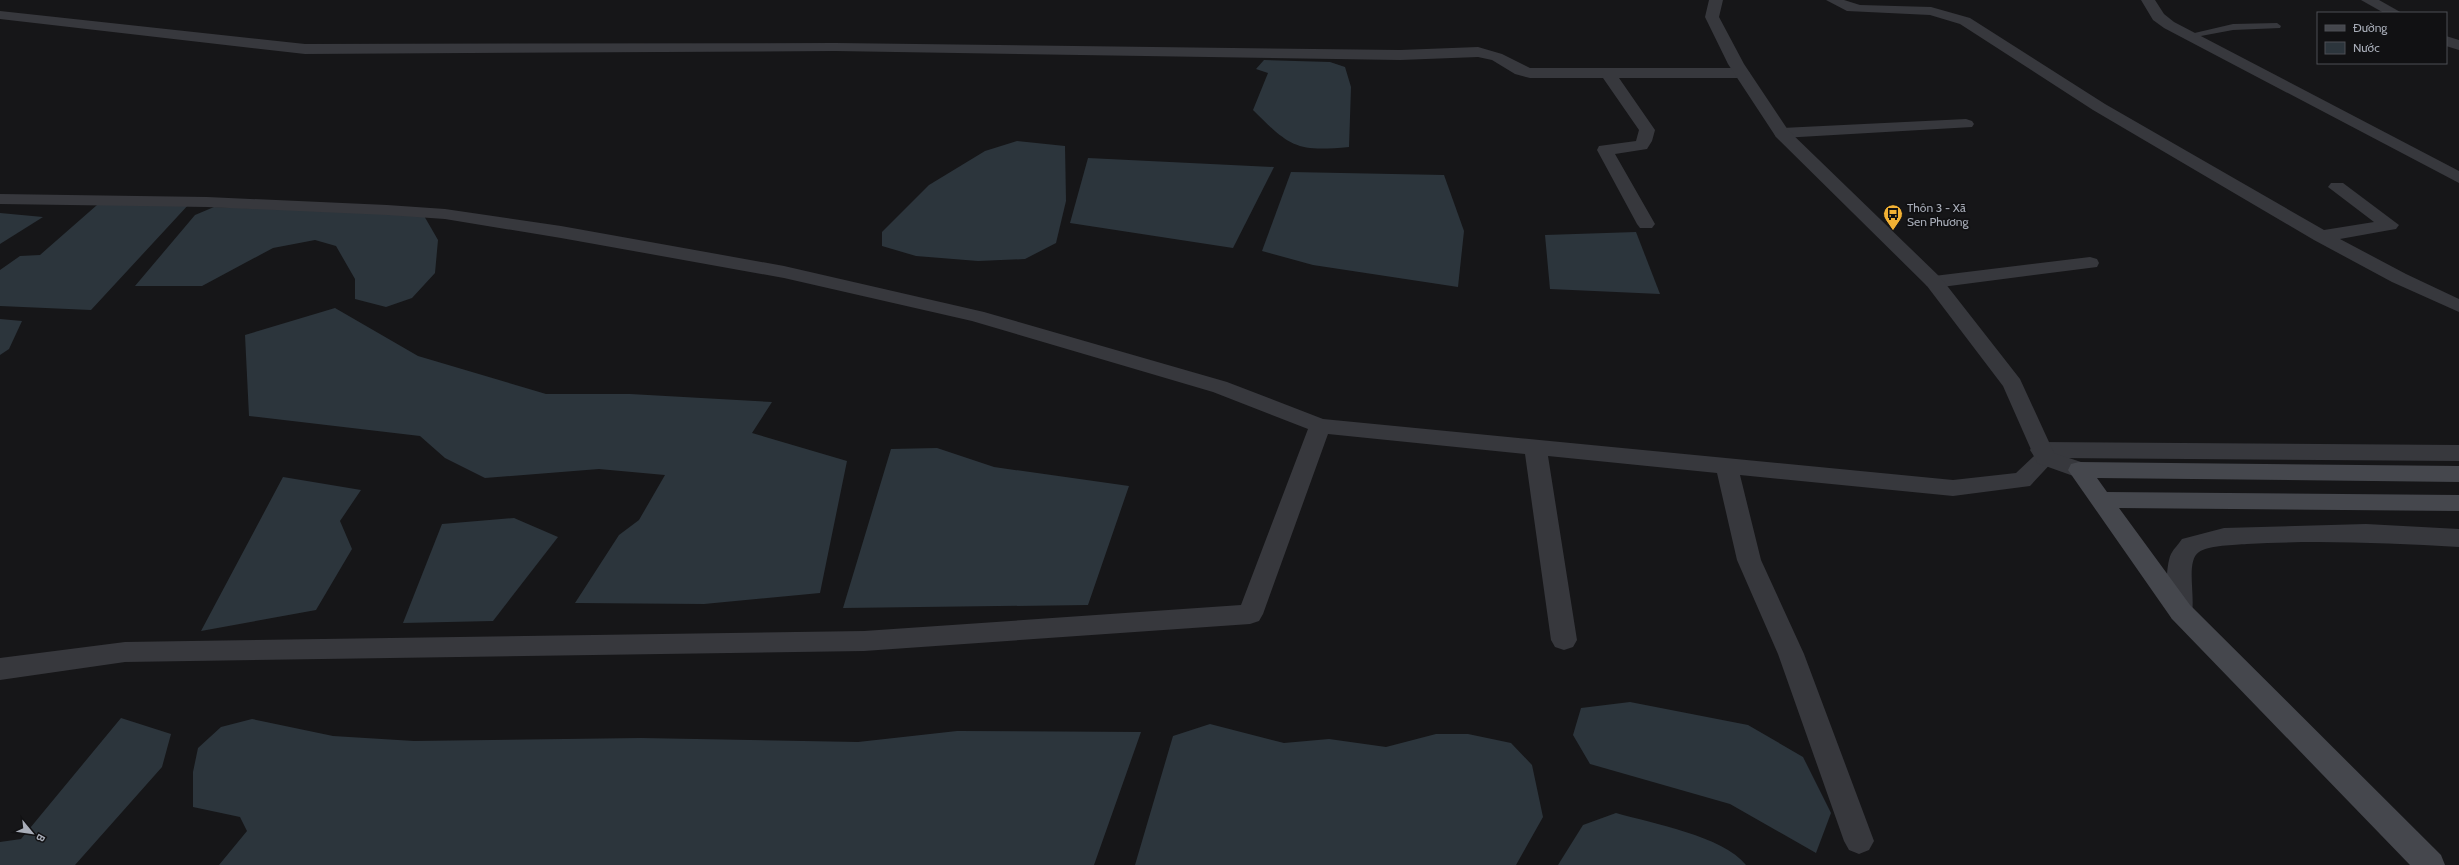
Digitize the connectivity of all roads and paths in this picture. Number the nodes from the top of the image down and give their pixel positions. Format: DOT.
graph roads {
  1 [pos="1716,0"];
  2 [pos="1833,0"];
  3 [pos="2148,0"];
  4 [pos="2368,0"];
  5 [pos="2393,12"];
  6 [pos="0,15"];
  7 [pos="2277,26"];
  8 [pos="2190,35"];
  9 [pos="2447,40"];
  10 [pos="2459,46"];
  11 [pos="1608,73"];
  12 [pos="1742,73"];
  13 [pos="1966,124"];
  14 [pos="1782,133"];
  15 [pos="2456,174"];
  16 [pos="2337,188"];
  17 [pos="0,199"];
  18 [pos="1646,224"];
  19 [pos="2321,236"];
  20 [pos="2090,263"];
  21 [pos="1934,282"];
  22 [pos="2459,306"];
  23 [pos="1320,426"];
  24 [pos="1535,447"];
  25 [pos="2459,453"];
  26 [pos="2043,454"];
  27 [pos="1727,466"];
  28 [pos="2079,470"];
  29 [pos="2459,474"];
  30 [pos="2100,500"];
  31 [pos="2459,503"];
  32 [pos="2459,538"];
  33 [pos="2181,612"];
  34 [pos="1564,640"];
  35 [pos="0,669"];
  36 [pos="1859,841"];
  37 [pos="2430,865"];
  1 -- 12 [label="street"];
  2 -- 19 [label="street"];
  3 -- 8 [label="street"];
  4 -- 5 [label="street"];
  6 -- 11 [label="street"];
  7 -- 8 [label="lane"];
  8 -- 15 [label="street"];
  9 -- 10 [label="street"];
  11 -- 12 [label="street"];
  11 -- 18 [label="street"];
  12 -- 14 [label="street"];
  13 -- 14 [label="street"];
  14 -- 21 [label="street"];
  16 -- 19 [label="street"];
  17 -- 23 [label="street"];
  19 -- 22 [label="street"];
  20 -- 21 [label="street"];
  21 -- 26 [label="street"];
  23 -- 24 [label="street"];
  23 -- 35 [label="street"];
  24 -- 27 [label="street"];
  24 -- 34 [label="street"];
  25 -- 26 [label="street"];
  26 -- 27 [label="street"];
  26 -- 28 [label="street"];
  27 -- 36 [label="street"];
  28 -- 29 [label="main road"];
  28 -- 30 [label="main road"];
  30 -- 31 [label="main road"];
  30 -- 33 [label="main road"];
  32 -- 33 [label="street"];
  33 -- 37 [label="main road"];
}
